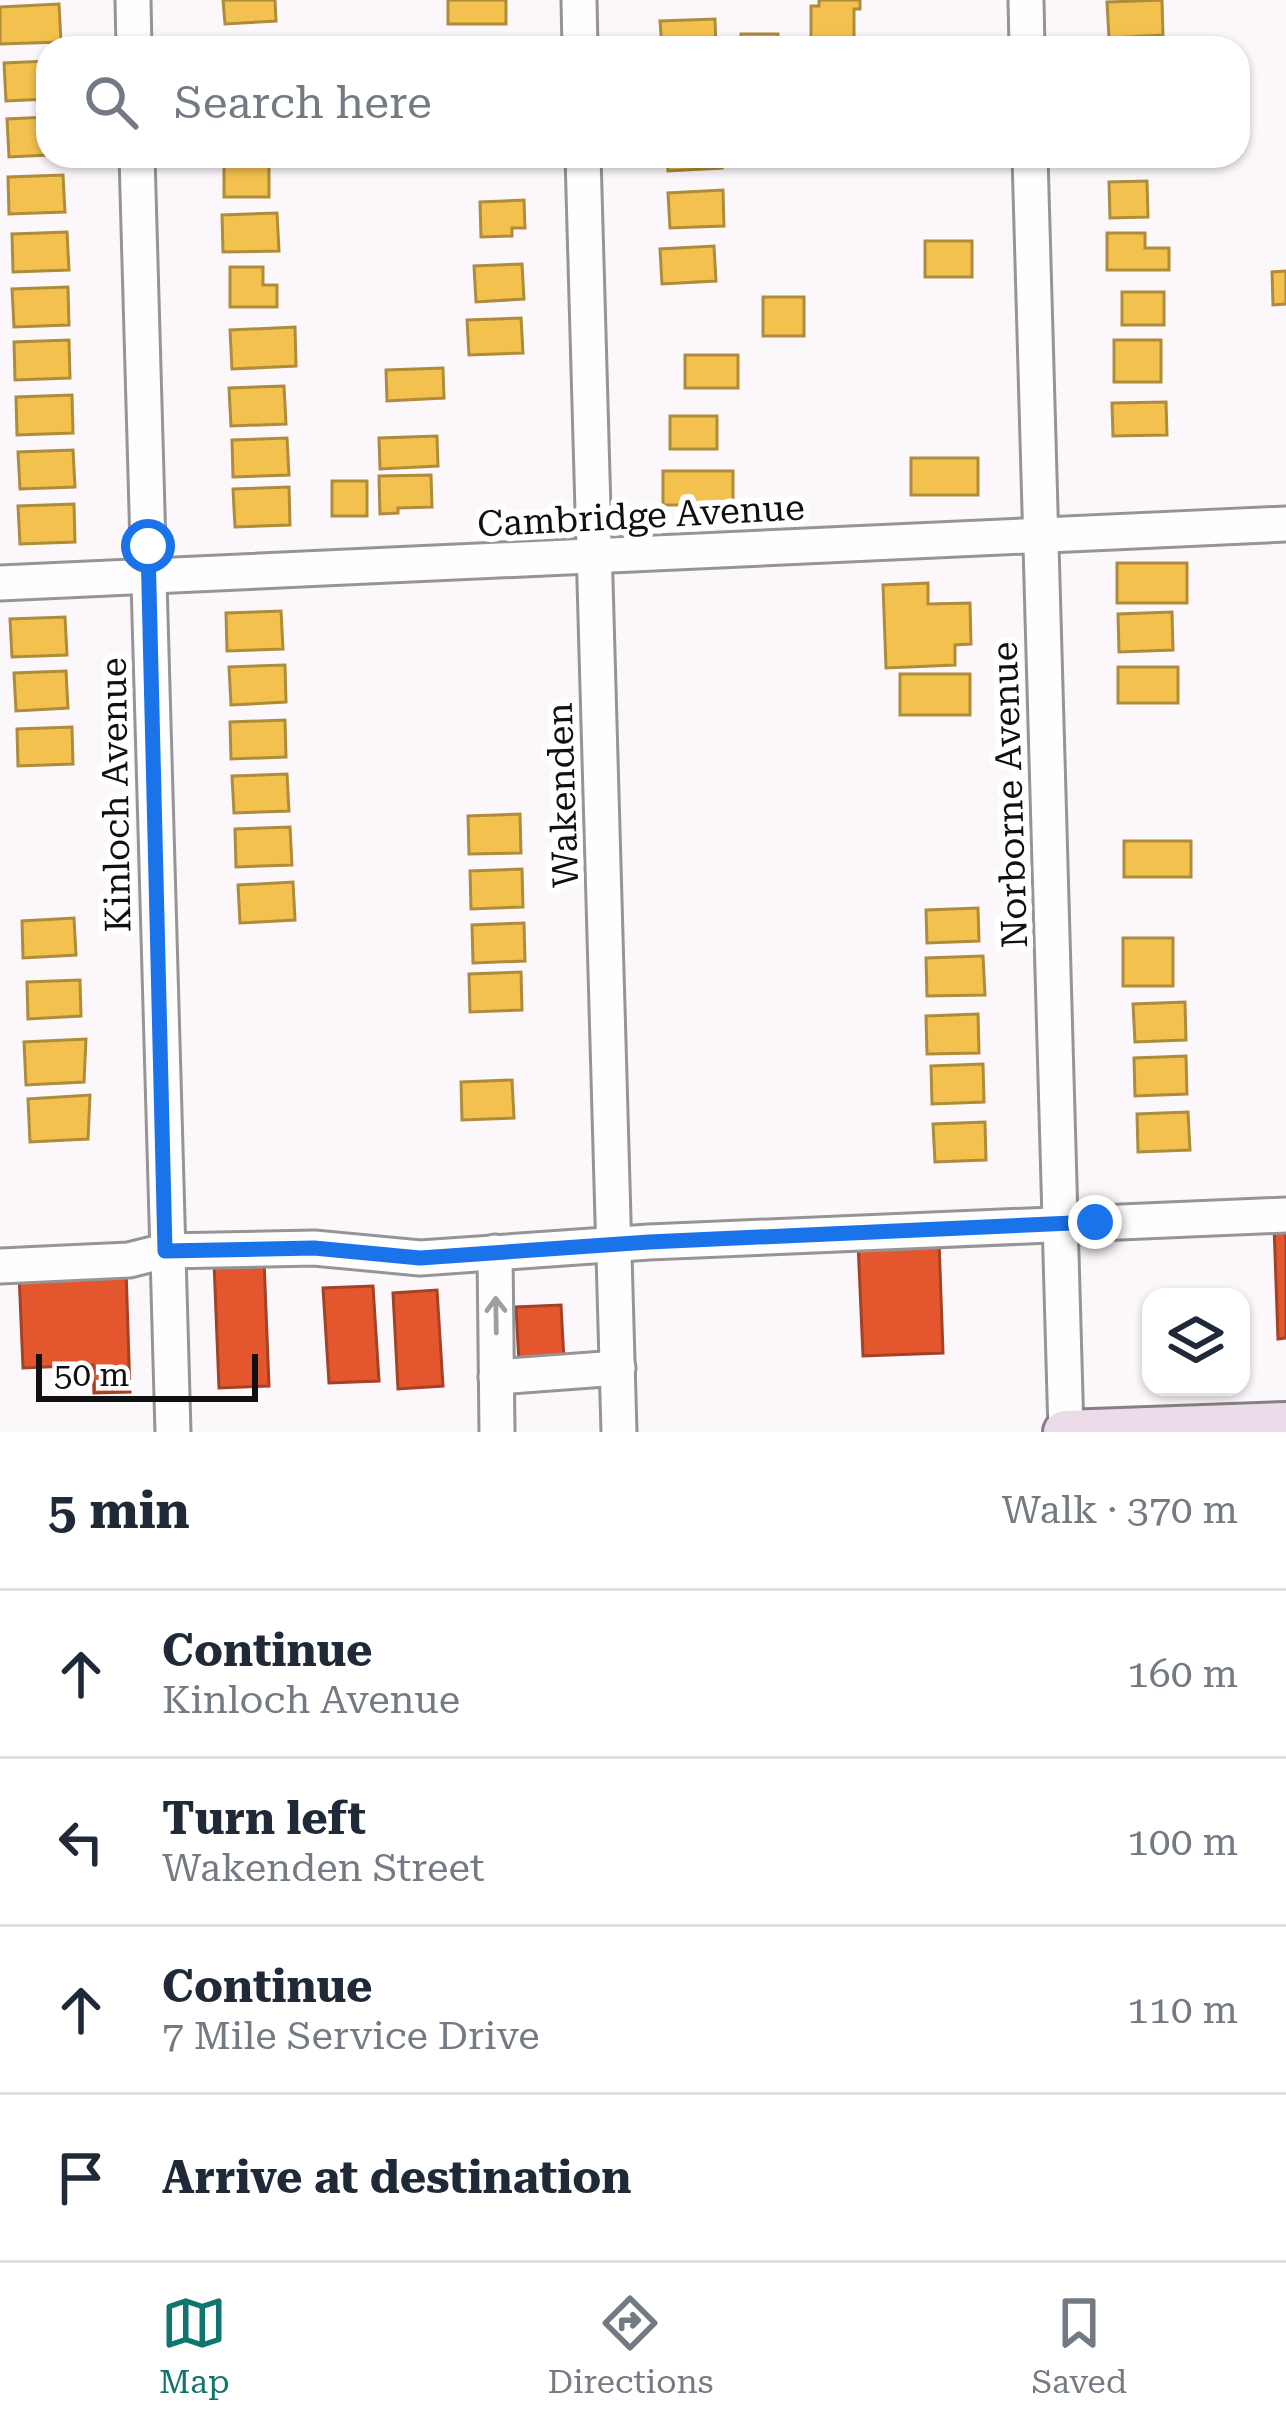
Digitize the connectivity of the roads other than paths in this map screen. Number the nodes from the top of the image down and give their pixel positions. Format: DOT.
graph roads {
  1 [pos="133,0"];
  2 [pos="579,0"];
  3 [pos="1026,0"];
  4 [pos="134,36"];
  5 [pos="580,36"];
  6 [pos="1027,36"];
  7 [pos="137,168"];
  8 [pos="584,168"];
  9 [pos="1030,168"];
  10 [pos="1286,524"];
  11 [pos="1041,535"];
  12 [pos="595,557"];
  13 [pos="149,576"];
  14 [pos="0,583"];
  15 [pos="1286,1215"];
  16 [pos="1059,1222"];
  17 [pos="614,1244"];
  18 [pos="165,1251"];
  19 [pos="495,1252"];
  20 [pos="0,1266"];
  21 [pos="618,1368"];
  22 [pos="496,1377"];
  23 [pos="1286,1424"];
  24 [pos="173,1432"];
  25 [pos="497,1432"];
  26 [pos="619,1432"];
  27 [pos="1065,1432"];
  1 -- 4 [label="street"];
  2 -- 5 [label="street"];
  3 -- 6 [label="street"];
  7 -- 13 [label="street, Kinloch Avenue"];
  8 -- 12 [label="street, Wakenden"];
  9 -- 11 [label="street, Norborne Avenue"];
  10 -- 11 [label="street, Cambridge Avenue"];
  11 -- 12 [label="street, Cambridge Avenue"];
  11 -- 16 [label="street, Norborne Avenue"];
  12 -- 13 [label="street, Cambridge Avenue"];
  12 -- 17 [label="street, Wakenden"];
  13 -- 14 [label="street, Cambridge Avenue"];
  13 -- 18 [label="street, Kinloch Avenue"];
  15 -- 16 [label="street"];
  16 -- 17 [label="street"];
  16 -- 27 [label="street, Norborne Avenue"];
  17 -- 19 [label="street"];
  17 -- 21 [label="street, Wakenden"];
  18 -- 19 [label="street"];
  18 -- 20 [label="street"];
  18 -- 24 [label="street, Kinloch Avenue"];
  22 -- 19 [label="street, one-way"];
  21 -- 22 [label="street"];
  21 -- 26 [label="street, Wakenden"];
  22 -- 25 [label="street"];
  23 -- 27 [label="main road"];
}
